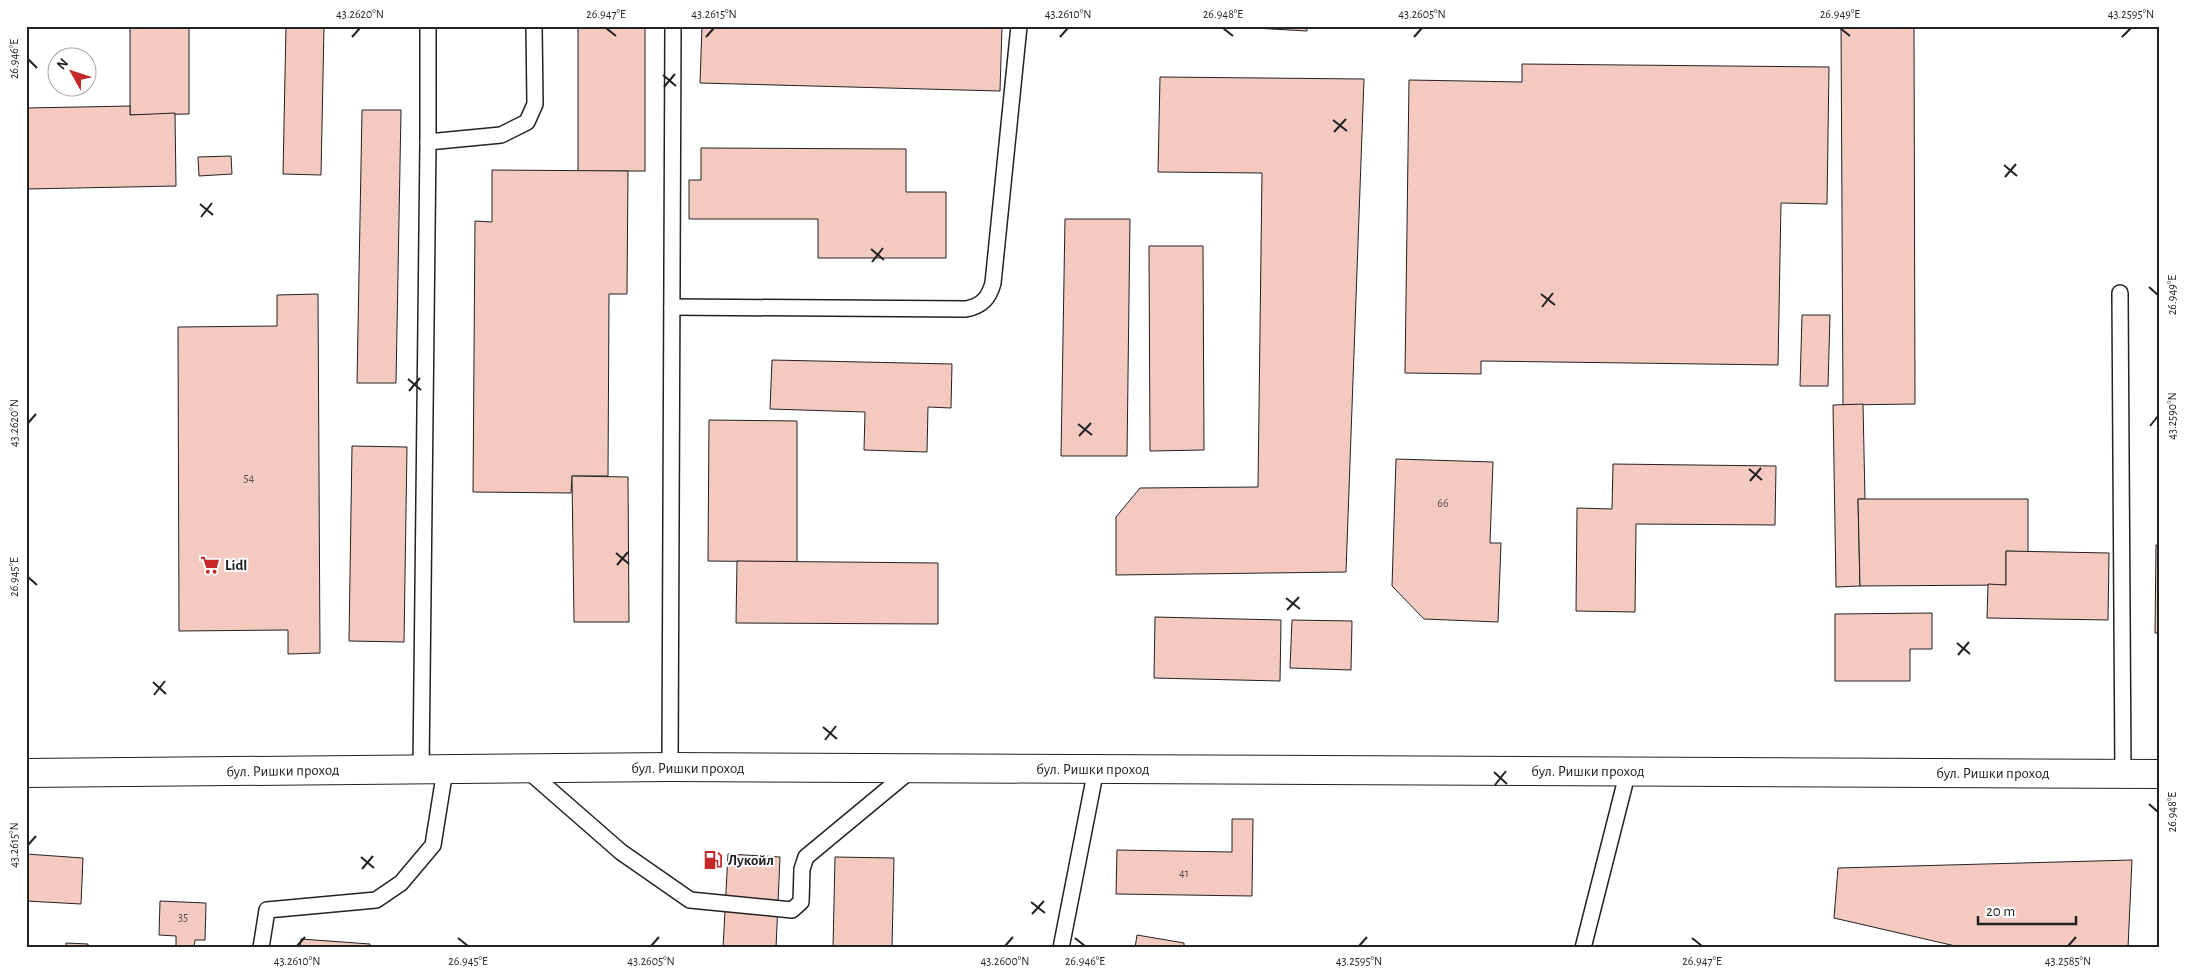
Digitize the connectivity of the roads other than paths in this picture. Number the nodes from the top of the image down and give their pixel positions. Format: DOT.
graph roads {
  1 [pos="428,26"];
  2 [pos="534,26"];
  3 [pos="673,26"];
  4 [pos="1019,26"];
  5 [pos="428,142"];
  6 [pos="2120,293"];
  7 [pos="672,307"];
  8 [pos="670,767"];
  9 [pos="913,768"];
  10 [pos="1096,768"];
  11 [pos="526,769"];
  12 [pos="433,770"];
  13 [pos="1628,771"];
  14 [pos="26,773"];
  15 [pos="2123,774"];
  16 [pos="2160,774"];
  17 [pos="261,948"];
  18 [pos="1061,948"];
  19 [pos="1583,948"];
  1 -- 5 [label="lane"];
  2 -- 5 [label="lane"];
  3 -- 7 [label="lane"];
  4 -- 7 [label="lane"];
  5 -- 12 [label="lane"];
  6 -- 15 [label="lane"];
  7 -- 8 [label="lane"];
  8 -- 9 [label="main road, бул. Ришки проход"];
  8 -- 11 [label="main road, бул. Ришки проход"];
  9 -- 10 [label="main road, бул. Ришки проход"];
  9 -- 11 [label="lane"];
  10 -- 13 [label="main road, бул. Ришки проход"];
  10 -- 18 [label="lane"];
  11 -- 12 [label="main road, бул. Ришки проход"];
  12 -- 14 [label="main road, бул. Ришки проход"];
  12 -- 17 [label="lane"];
  13 -- 15 [label="main road, бул. Ришки проход"];
  13 -- 19 [label="lane"];
  15 -- 16 [label="main road, бул. Ришки проход"];
}
